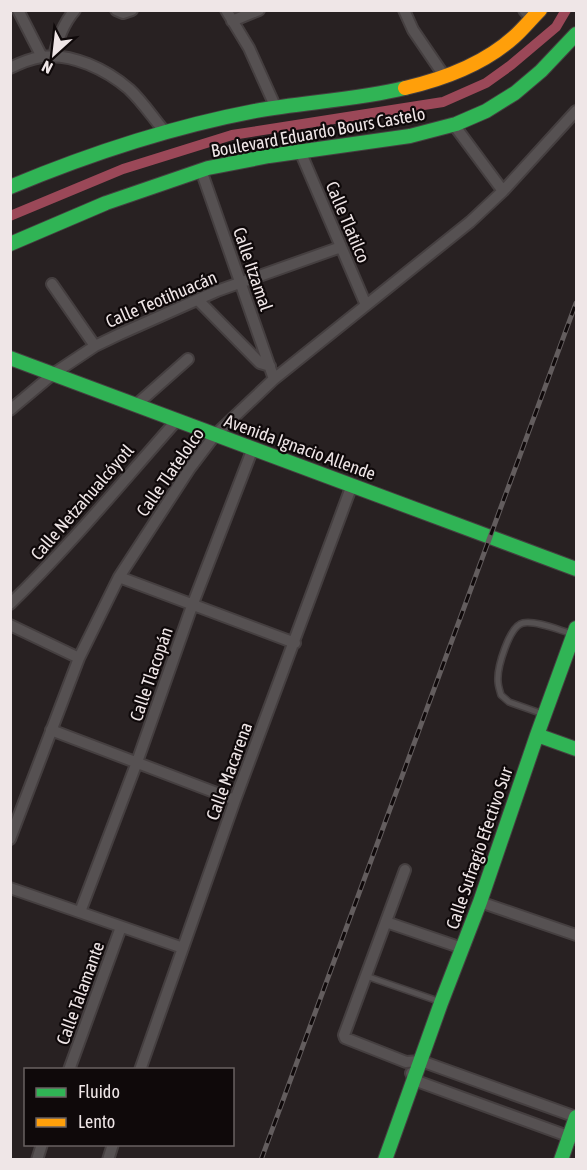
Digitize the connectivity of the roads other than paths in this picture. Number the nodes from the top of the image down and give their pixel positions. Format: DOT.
graph roads {
  1 [pos="18,10"];
  2 [pos="75,10"];
  3 [pos="116,10"];
  4 [pos="132,10"];
  5 [pos="226,10"];
  6 [pos="259,10"];
  7 [pos="404,10"];
  8 [pos="532,13"];
  9 [pos="232,21"];
  10 [pos="576,34"];
  11 [pos="54,56"];
  12 [pos="10,57"];
  13 [pos="42,57"];
  14 [pos="21,63"];
  15 [pos="10,68"];
  16 [pos="445,77"];
  17 [pos="276,108"];
  18 [pos="576,111"];
  19 [pos="454,125"];
  20 [pos="165,132"];
  21 [pos="300,152"];
  22 [pos="201,171"];
  23 [pos="10,187"];
  24 [pos="503,191"];
  25 [pos="10,244"];
  26 [pos="341,248"];
  27 [pos="52,284"];
  28 [pos="240,284"];
  29 [pos="198,300"];
  30 [pos="366,305"];
  31 [pos="95,346"];
  32 [pos="10,358"];
  33 [pos="188,359"];
  34 [pos="270,366"];
  35 [pos="53,374"];
  36 [pos="274,379"];
  37 [pos="136,405"];
  38 [pos="10,411"];
  39 [pos="177,420"];
  40 [pos="214,435"];
  41 [pos="253,448"];
  42 [pos="352,485"];
  43 [pos="576,569"];
  44 [pos="119,577"];
  45 [pos="10,604"];
  46 [pos="192,606"];
  47 [pos="10,626"];
  48 [pos="575,632"];
  49 [pos="295,643"];
  50 [pos="572,656"];
  51 [pos="79,658"];
  52 [pos="545,714"];
  53 [pos="51,730"];
  54 [pos="537,735"];
  55 [pos="576,749"];
  56 [pos="137,762"];
  57 [pos="235,800"];
  58 [pos="10,839"];
  59 [pos="405,870"];
  60 [pos="10,888"];
  61 [pos="480,902"];
  62 [pos="80,912"];
  63 [pos="386,922"];
  64 [pos="121,927"];
  65 [pos="576,935"];
  66 [pos="183,948"];
  67 [pos="462,948"];
  68 [pos="366,976"];
  69 [pos="441,1003"];
  70 [pos="421,1061"];
  71 [pos="406,1062"];
  72 [pos="70,1068"];
  73 [pos="141,1068"];
  74 [pos="414,1080"];
  75 [pos="575,1126"];
  76 [pos="385,1160"];
  77 [pos="561,1160"];
  1 -- 13 [label="street"];
  2 -- 11 [label="street"];
  3 -- 4 [label="street"];
  5 -- 9 [label="street"];
  6 -- 9 [label="street"];
  7 -- 16 [label="street"];
  8 -- 16 [label="street, Boulevard Eduardo Bours Castelo"];
  9 -- 17 [label="street"];
  10 -- 19 [label="street, Boulevard Eduardo Bours Castelo"];
  11 -- 13 [label="street"];
  11 -- 20 [label="street"];
  12 -- 14 [label="street"];
  13 -- 14 [label="street"];
  14 -- 15 [label="street"];
  16 -- 17 [label="street, Boulevard Eduardo Bours Castelo"];
  17 -- 20 [label="street, Boulevard Eduardo Bours Castelo"];
  18 -- 24 [label="street, Calle Tlatelolco"];
  19 -- 21 [label="street, Boulevard Eduardo Bours Castelo"];
  19 -- 24 [label="street"];
  20 -- 23 [label="street, Boulevard Eduardo Bours Castelo"];
  21 -- 22 [label="street, Boulevard Eduardo Bours Castelo"];
  21 -- 26 [label="street, Calle Tlatilco"];
  22 -- 25 [label="street, Boulevard Eduardo Bours Castelo"];
  22 -- 28 [label="street, Calle Itzamal"];
  24 -- 30 [label="street, Calle Tlatelolco"];
  26 -- 28 [label="street, Calle Teotihuacán"];
  26 -- 30 [label="street, Calle Tlatilco"];
  27 -- 31 [label="street"];
  28 -- 29 [label="street, Calle Teotihuacán"];
  28 -- 34 [label="street, Calle Itzamal"];
  29 -- 31 [label="street, Calle Teotihuacán"];
  29 -- 34 [label="street"];
  30 -- 36 [label="street, Calle Tlatelolco"];
  31 -- 35 [label="street, Calle Teotihuacán"];
  32 -- 35 [label="street, Avenida Ignacio Allende"];
  33 -- 37 [label="street"];
  34 -- 36 [label="street, Calle Itzamal"];
  35 -- 37 [label="street, Avenida Ignacio Allende"];
  35 -- 38 [label="street, Calle Teotihuacán"];
  36 -- 40 [label="street, Calle Tlatelolco"];
  37 -- 39 [label="street, Avenida Ignacio Allende"];
  39 -- 40 [label="street, Avenida Ignacio Allende"];
  39 -- 45 [label="street, Calle Netzahualcóyotl"];
  40 -- 41 [label="street, Avenida Ignacio Allende"];
  40 -- 44 [label="street, Calle Tlatelolco"];
  41 -- 42 [label="street, Avenida Ignacio Allende"];
  41 -- 46 [label="street, Calle Tlacopán"];
  42 -- 43 [label="street, Avenida Ignacio Allende"];
  42 -- 49 [label="street, Calle Macarena"];
  44 -- 46 [label="street"];
  44 -- 51 [label="street, Calle Tlatelolco"];
  46 -- 49 [label="street"];
  46 -- 56 [label="street, Calle Tlacopán"];
  47 -- 51 [label="street"];
  48 -- 50 [label="street, Calle Sufragio Efectivo Sur"];
  48 -- 52 [label="lane"];
  49 -- 57 [label="street, Calle Macarena"];
  50 -- 52 [label="street, Calle Sufragio Efectivo Sur"];
  51 -- 53 [label="street, Calle Tlatelolco"];
  52 -- 54 [label="street, Calle Sufragio Efectivo Sur"];
  53 -- 56 [label="street"];
  53 -- 58 [label="street, Calle Tlatelolco"];
  54 -- 55 [label="street"];
  54 -- 61 [label="street, Calle Sufragio Efectivo Sur"];
  56 -- 57 [label="street"];
  56 -- 62 [label="street, Calle Tlacopán"];
  57 -- 66 [label="street, Calle Macarena"];
  59 -- 63 [label="street"];
  60 -- 62 [label="street"];
  61 -- 65 [label="street"];
  61 -- 67 [label="street, Calle Sufragio Efectivo Sur"];
  62 -- 64 [label="street"];
  63 -- 67 [label="street"];
  63 -- 68 [label="street"];
  64 -- 66 [label="street"];
  64 -- 72 [label="street, Calle Talamante"];
  66 -- 73 [label="street, Calle Macarena"];
  67 -- 69 [label="street, Calle Sufragio Efectivo Sur"];
  68 -- 69 [label="lane"];
  68 -- 71 [label="street"];
  69 -- 70 [label="street, Calle Sufragio Efectivo Sur"];
  70 -- 71 [label="street"];
  70 -- 74 [label="street, Calle Sufragio Efectivo Sur"];
  70 -- 75 [label="street"];
  71 -- 74 [label="street"];
  74 -- 75 [label="street"];
  74 -- 76 [label="street, Calle Sufragio Efectivo Sur"];
  75 -- 77 [label="street"];
}
